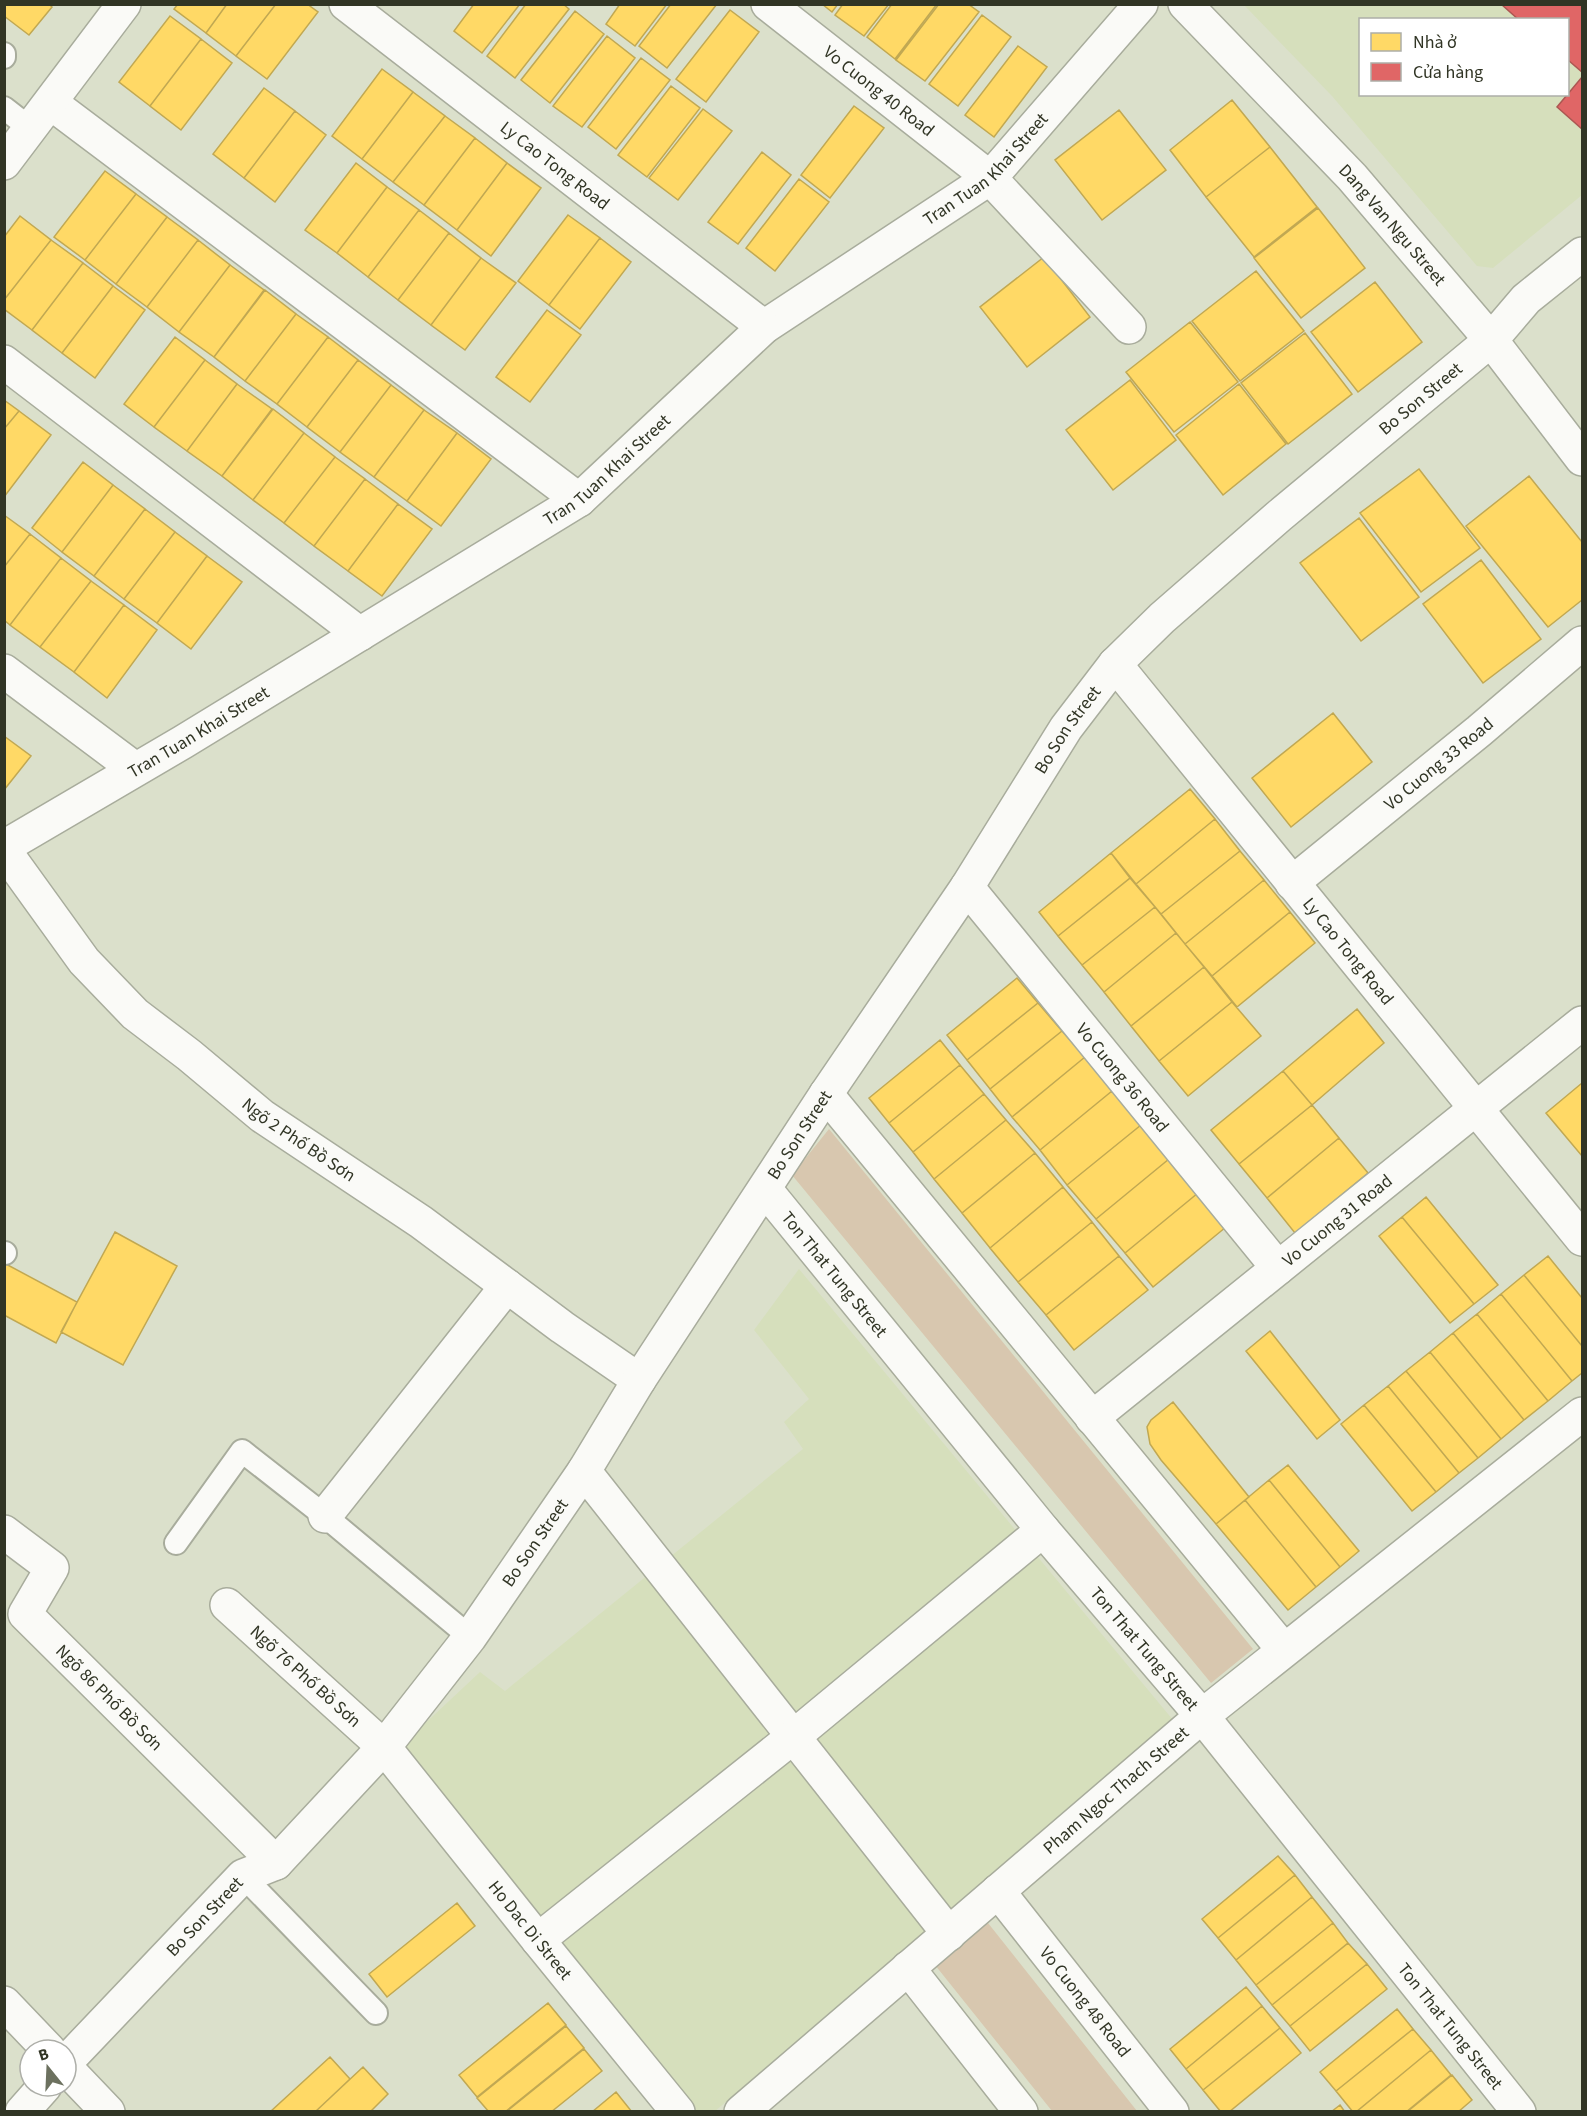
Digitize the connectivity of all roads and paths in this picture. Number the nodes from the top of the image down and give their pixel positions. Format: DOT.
graph roads {
  1 [pos="124,4"];
  2 [pos="768,4"];
  3 [pos="1141,4"];
  4 [pos="1185,4"];
  5 [pos="362,9"];
  6 [pos="51,103"];
  7 [pos="4,108"];
  8 [pos="31,129"];
  9 [pos="4,163"];
  10 [pos="990,178"];
  11 [pos="1582,254"];
  12 [pos="764,327"];
  13 [pos="1129,327"];
  14 [pos="1491,340"];
  15 [pos="4,362"];
  16 [pos="1582,459"];
  17 [pos="579,500"];
  18 [pos="360,634"];
  19 [pos="1582,643"];
  20 [pos="1114,664"];
  21 [pos="4,671"];
  22 [pos="135,769"];
  23 [pos="4,848"];
  24 [pos="1292,883"];
  25 [pos="967,887"];
  26 [pos="1582,1023"];
  27 [pos="826,1095"];
  28 [pos="1476,1108"];
  29 [pos="765,1189"];
  30 [pos="1582,1239"];
  31 [pos="1278,1268"];
  32 [pos="507,1286"];
  33 [pos="639,1380"];
  34 [pos="1582,1414"];
  35 [pos="1092,1418"];
  36 [pos="584,1471"];
  37 [pos="325,1516"];
  38 [pos="1043,1530"];
  39 [pos="4,1532"];
  40 [pos="177,1543"];
  41 [pos="227,1605"];
  42 [pos="470,1637"];
  43 [pos="1283,1649"];
  44 [pos="1202,1716"];
  45 [pos="793,1737"];
  46 [pos="384,1747"];
  47 [pos="276,1863"];
  48 [pos="243,1876"];
  49 [pos="998,1891"];
  50 [pos="949,1934"];
  51 [pos="538,1940"];
  52 [pos="908,1968"];
  53 [pos="4,2003"];
  54 [pos="376,2013"];
  55 [pos="38,2038"];
  56 [pos="78,2049"];
  57 [pos="78,2081"];
  58 [pos="34,2098"];
  59 [pos="22,2112"];
  60 [pos="108,2112"];
  61 [pos="678,2112"];
  62 [pos="741,2112"];
  63 [pos="1021,2112"];
  64 [pos="1172,2112"];
  65 [pos="1519,2112"];
  1 -- 6 [label="main road"];
  2 -- 10 [label="main road, Vo Cuong 40 Road"];
  3 -- 10 [label="main road, Tran Tuan Khai Street"];
  4 -- 14 [label="main road, Dang Van Ngu Street"];
  5 -- 12 [label="main road, Ly Cao Tong Road"];
  6 -- 8 [label="main road"];
  6 -- 17 [label="main road"];
  7 -- 8 [label="lane"];
  8 -- 9 [label="main road"];
  10 -- 12 [label="main road, Tran Tuan Khai Street"];
  10 -- 13 [label="main road, Vo Cuong 40 Road"];
  11 -- 14 [label="main road, Bo Son Street"];
  12 -- 17 [label="main road, Tran Tuan Khai Street"];
  14 -- 16 [label="main road, Dang Van Ngu Street"];
  14 -- 20 [label="main road, Bo Son Street"];
  15 -- 18 [label="main road"];
  17 -- 18 [label="main road, Tran Tuan Khai Street"];
  18 -- 22 [label="main road, Tran Tuan Khai Street"];
  19 -- 24 [label="main road, Vo Cuong 33 Road"];
  20 -- 24 [label="main road, Ly Cao Tong Road"];
  20 -- 25 [label="main road, Bo Son Street"];
  21 -- 22 [label="main road"];
  22 -- 23 [label="main road, Tran Tuan Khai Street"];
  23 -- 32 [label="main road, Ngõ 2 Phố Bồ Sơn"];
  24 -- 28 [label="main road, Ly Cao Tong Road"];
  25 -- 27 [label="main road, Bo Son Street"];
  25 -- 31 [label="main road, Vo Cuong 36 Road"];
  26 -- 28 [label="main road, Vo Cuong 31 Road"];
  27 -- 29 [label="main road, Bo Son Street"];
  27 -- 35 [label="main road"];
  28 -- 30 [label="main road, Ly Cao Tong Road"];
  28 -- 31 [label="main road, Vo Cuong 31 Road"];
  29 -- 33 [label="main road, Bo Son Street"];
  29 -- 38 [label="main road, Ton That Tung Street"];
  31 -- 35 [label="main road, Vo Cuong 31 Road"];
  32 -- 33 [label="main road, Ngõ 2 Phố Bồ Sơn"];
  32 -- 37 [label="main road"];
  33 -- 36 [label="main road, Bo Son Street"];
  34 -- 43 [label="main road, Pham Ngoc Thach Street"];
  35 -- 43 [label="main road"];
  36 -- 42 [label="main road, Bo Son Street"];
  36 -- 45 [label="main road"];
  37 -- 40 [label="lane"];
  37 -- 42 [label="lane"];
  38 -- 44 [label="main road, Ton That Tung Street"];
  38 -- 45 [label="main road"];
  39 -- 47 [label="main road, Ngõ 86 Phố Bồ Sơn"];
  41 -- 46 [label="main road, Ngõ 76 Phố Bồ Sơn"];
  42 -- 46 [label="main road, Bo Son Street"];
  43 -- 44 [label="main road, Pham Ngoc Thach Street"];
  44 -- 49 [label="main road, Pham Ngoc Thach Street"];
  44 -- 65 [label="main road, Ton That Tung Street"];
  45 -- 50 [label="main road"];
  45 -- 51 [label="main road"];
  46 -- 47 [label="main road, Bo Son Street"];
  46 -- 51 [label="main road, Ho Dac Di Street"];
  47 -- 48 [label="main road, Bo Son Street"];
  48 -- 54 [label="lane"];
  48 -- 56 [label="main road, Bo Son Street"];
  49 -- 50 [label="main road, Pham Ngoc Thach Street"];
  49 -- 64 [label="main road, Vo Cuong 48 Road"];
  50 -- 52 [label="main road, Pham Ngoc Thach Street"];
  51 -- 61 [label="main road, Ho Dac Di Street"];
  52 -- 62 [label="main road, Pham Ngoc Thach Street"];
  52 -- 63 [label="main road"];
  53 -- 55 [label="main road"];
  57 -- 60 [label="main road"];
  58 -- 59 [label="main road"];
}
